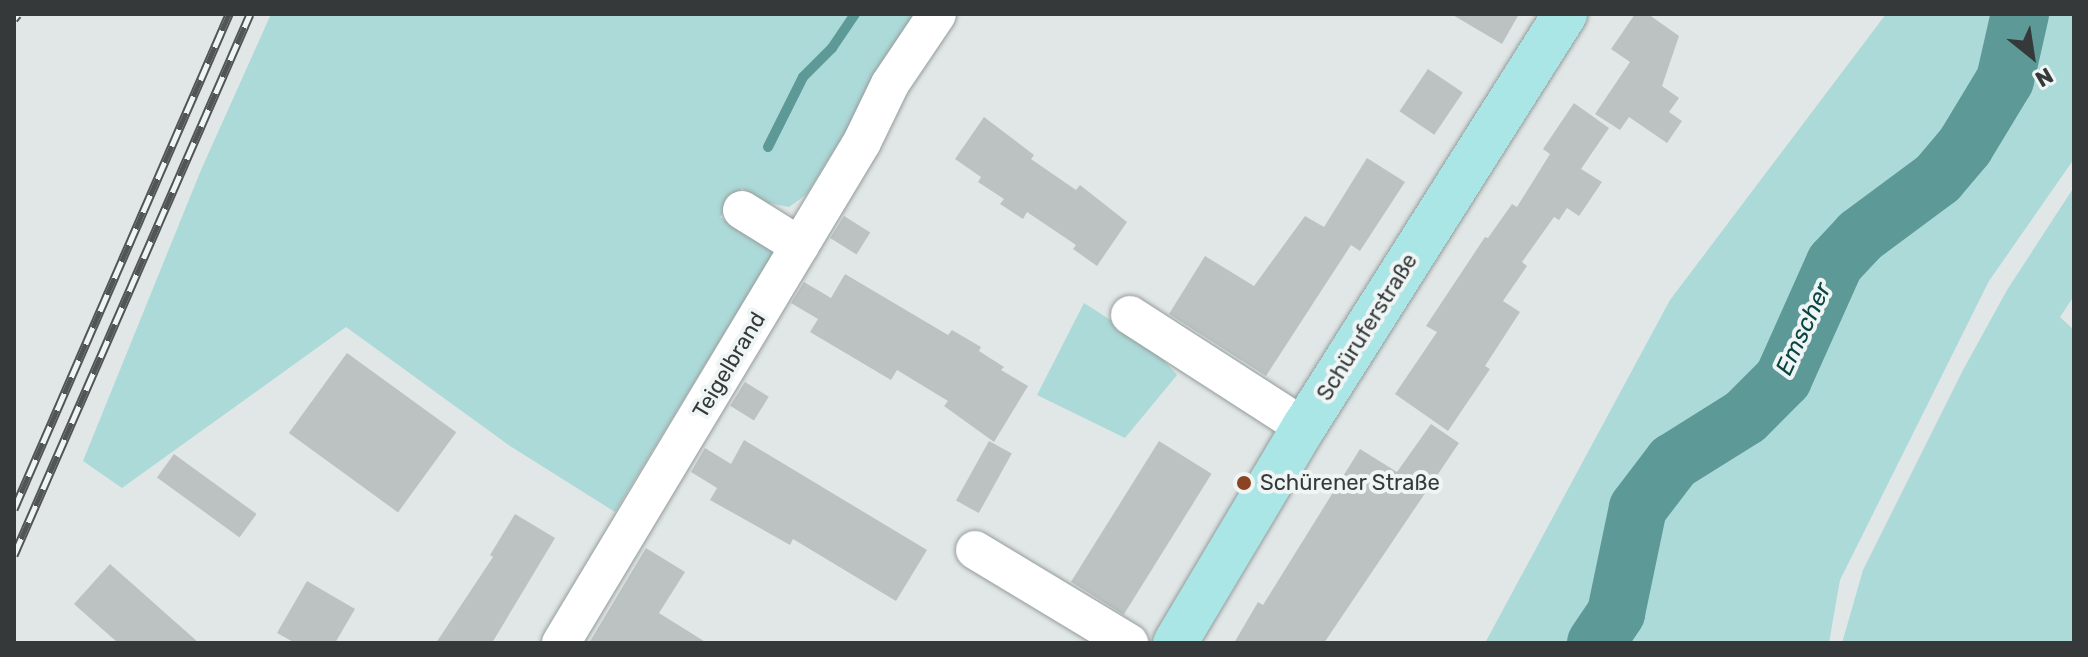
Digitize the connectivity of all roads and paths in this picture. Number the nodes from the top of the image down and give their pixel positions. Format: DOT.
graph roads {
  1 [pos="937,14"];
  2 [pos="1565,14"];
  3 [pos="919,30"];
  4 [pos="742,210"];
  5 [pos="800,246"];
  6 [pos="1130,315"];
  7 [pos="1304,427"];
  8 [pos="975,550"];
  9 [pos="561,643"];
  10 [pos="1129,643"];
  11 [pos="1175,643"];
  1 -- 3 [label="street, Teigelbrand"];
  2 -- 7 [label="main road, Schüruferstraße"];
  3 -- 5 [label="street, Teigelbrand"];
  4 -- 5 [label="street"];
  5 -- 9 [label="street, Teigelbrand"];
  6 -- 7 [label="street"];
  7 -- 11 [label="main road, Schüruferstraße"];
  8 -- 10 [label="street"];
}
